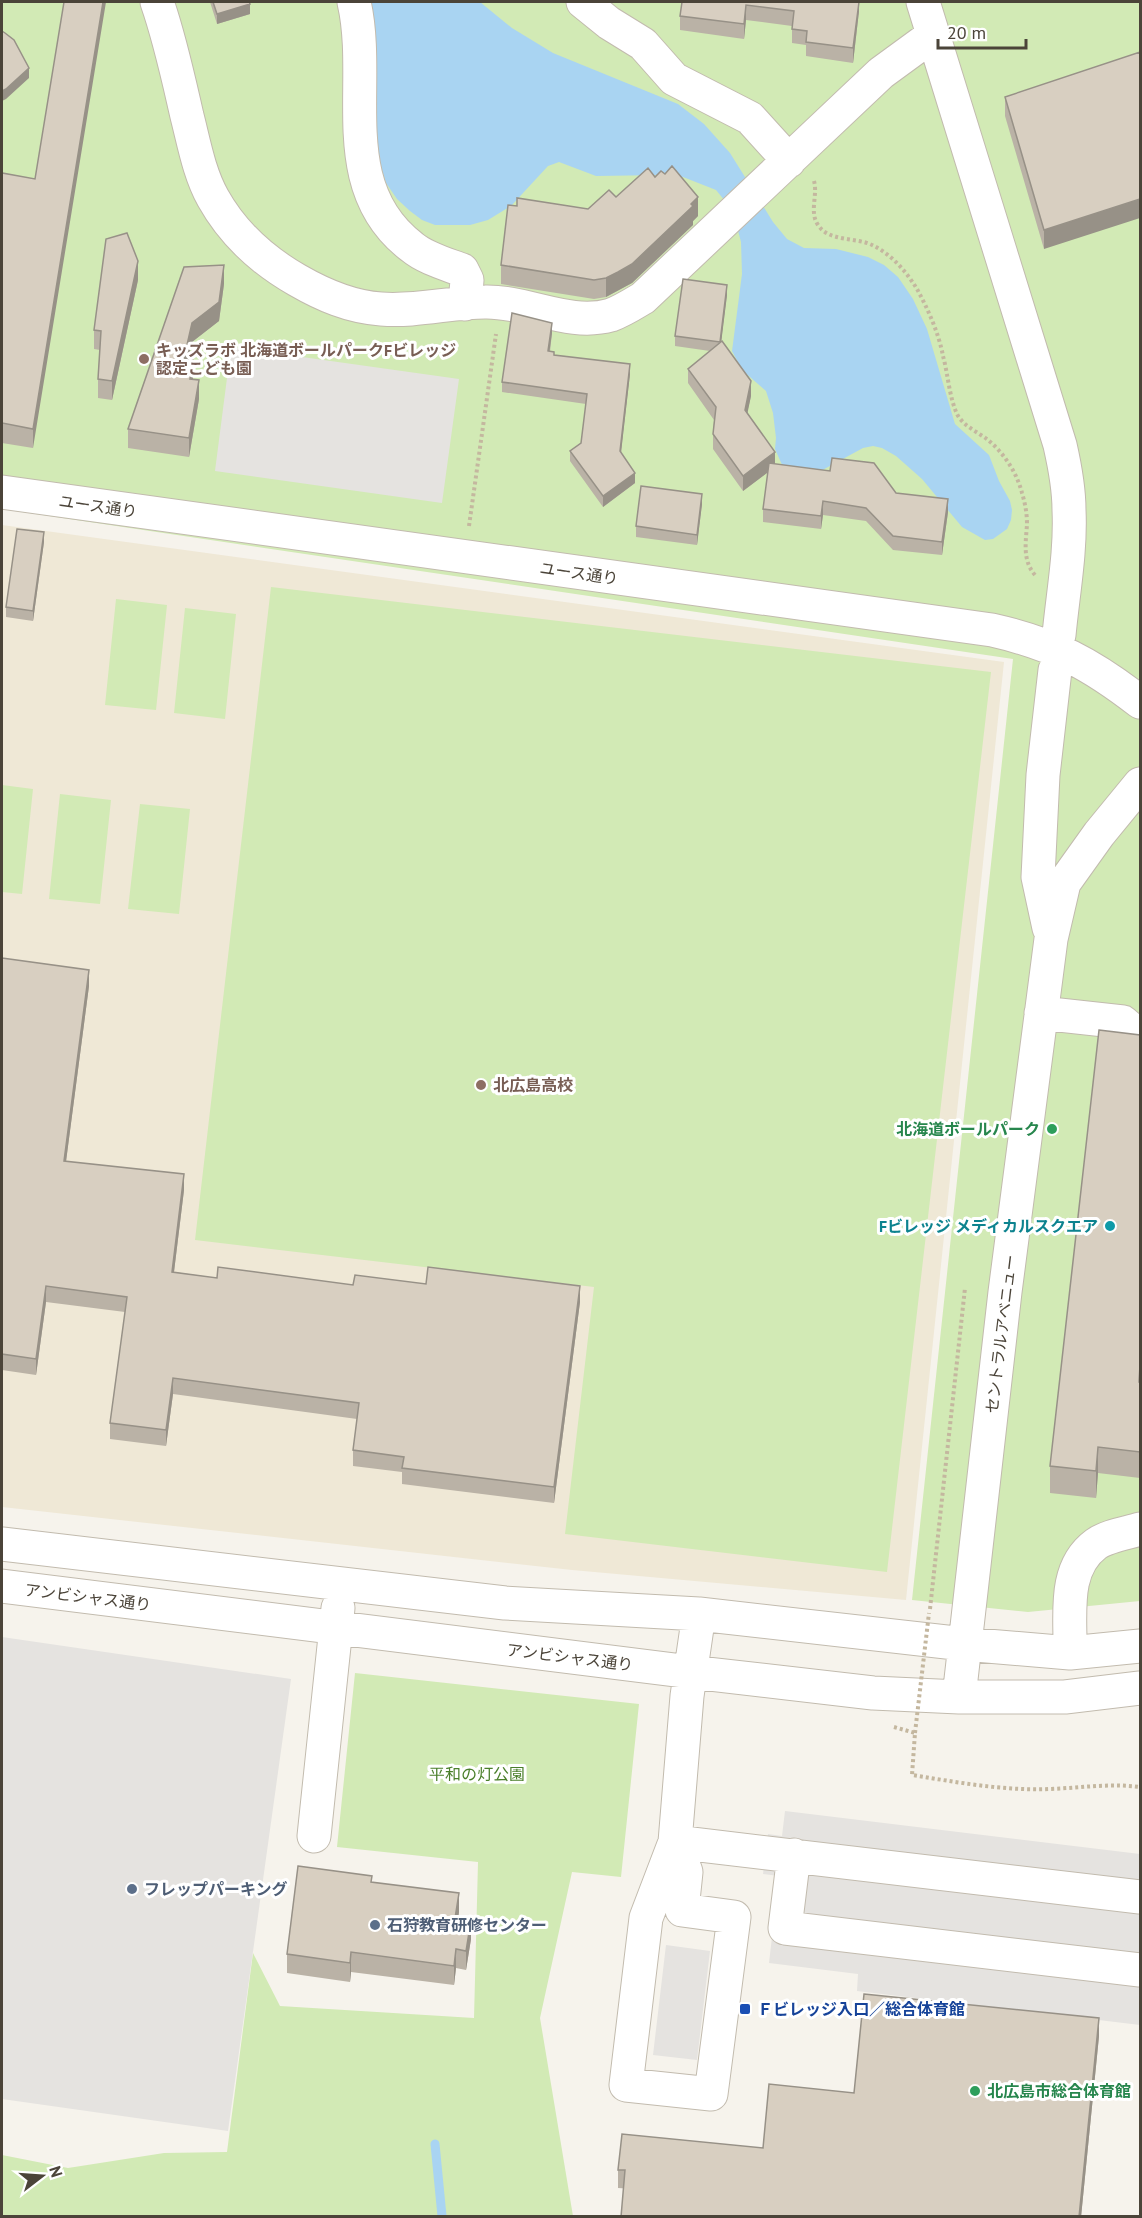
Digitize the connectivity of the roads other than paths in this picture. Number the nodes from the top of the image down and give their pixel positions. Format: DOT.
graph roads {
  1 [pos="157,2"];
  2 [pos="354,2"];
  3 [pos="583,2"];
  4 [pos="923,2"];
  5 [pos="933,35"];
  6 [pos="794,156"];
  7 [pos="465,304"];
  8 [pos="2,492"];
  9 [pos="1059,635"];
  10 [pos="1055,670"];
  11 [pos="1140,702"];
  12 [pos="1140,784"];
  13 [pos="1051,939"];
  14 [pos="1041,1013"];
  15 [pos="1140,1038"];
  16 [pos="1140,1529"];
  17 [pos="2,1544"];
  18 [pos="341,1584"];
  19 [pos="2,1586"];
  20 [pos="699,1614"];
  21 [pos="335,1628"];
  22 [pos="964,1644"];
  23 [pos="1140,1646"];
  24 [pos="1070,1653"];
  25 [pos="691,1672"];
  26 [pos="1140,1688"];
  27 [pos="959,1697"];
  28 [pos="314,1836"];
  29 [pos="675,1842"];
  30 [pos="794,1856"];
  31 [pos="1140,1897"];
  32 [pos="1140,1970"];
  1 -- 7 [label="street"];
  2 -- 7 [label="street"];
  3 -- 6 [label="street"];
  4 -- 5 [label="street"];
  5 -- 6 [label="street"];
  5 -- 9 [label="street"];
  6 -- 7 [label="street"];
  8 -- 11 [label="street, ユース通り"];
  10 -- 13 [label="street"];
  12 -- 13 [label="street, セントラルアベニュー"];
  13 -- 14 [label="street, セントラルアベニュー"];
  14 -- 15 [label="street"];
  14 -- 22 [label="street, セントラルアベニュー"];
  16 -- 24 [label="street"];
  17 -- 18 [label="street"];
  18 -- 20 [label="street"];
  18 -- 21 [label="street"];
  19 -- 21 [label="street, アンビシャス通り"];
  20 -- 22 [label="street"];
  20 -- 25 [label="street"];
  21 -- 25 [label="street, アンビシャス通り"];
  21 -- 28 [label="street"];
  22 -- 24 [label="street"];
  22 -- 27 [label="street, セントラルアベニュー"];
  23 -- 24 [label="street"];
  25 -- 27 [label="street, アンビシャス通り"];
  25 -- 29 [label="street"];
  26 -- 27 [label="street, アンビシャス通り"];
  29 -- 29 [label="street"];
  29 -- 30 [label="street"];
  30 -- 31 [label="street"];
  30 -- 32 [label="street"];
}
